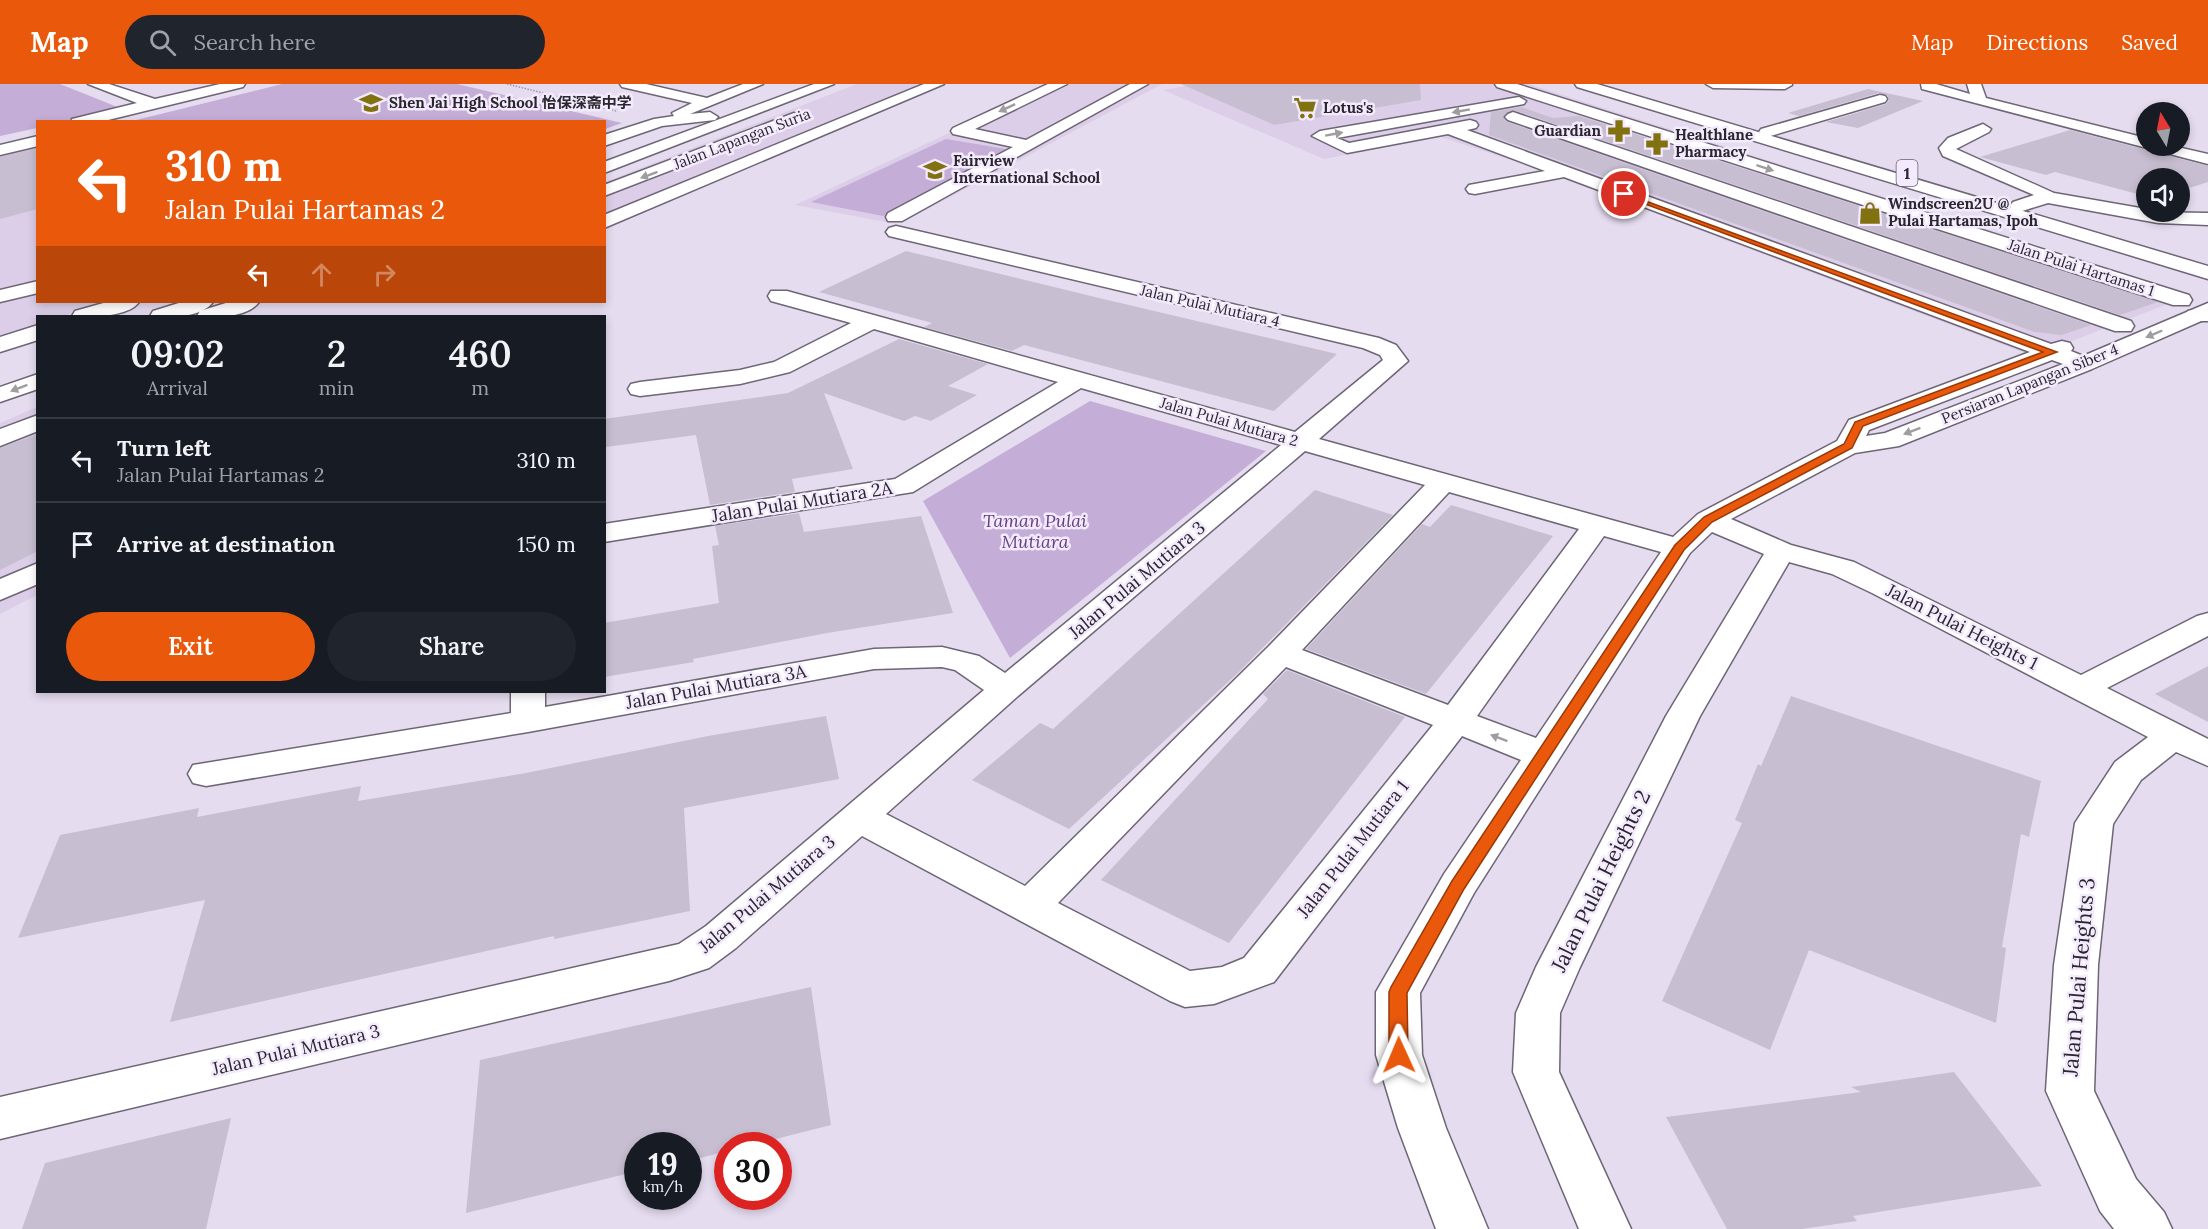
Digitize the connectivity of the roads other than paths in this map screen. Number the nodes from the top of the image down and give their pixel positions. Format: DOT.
graph roads {
  1 [pos="95,84"];
  2 [pos="238,84"];
  3 [pos="627,84"];
  4 [pos="755,84"];
  5 [pos="796,84"];
  6 [pos="827,84"];
  7 [pos="937,84"];
  8 [pos="1060,84"];
  9 [pos="1142,84"];
  10 [pos="1502,84"];
  11 [pos="1713,84"];
  12 [pos="1975,84"];
  13 [pos="1785,85"];
  14 [pos="1927,87"];
  15 [pos="1587,93"];
  16 [pos="1880,99"];
  17 [pos="1980,101"];
  18 [pos="154,104"];
  19 [pos="839,106"];
  20 [pos="736,108"];
  21 [pos="1385,109"];
  22 [pos="1516,109"];
  23 [pos="708,110"];
  24 [pos="757,110"];
  25 [pos="870,111"];
  26 [pos="810,112"];
  27 [pos="1350,115"];
  28 [pos="86,120"];
  29 [pos="1378,126"];
  30 [pos="1449,129"];
  31 [pos="1983,129"];
  32 [pos="36,131"];
  33 [pos="1767,132"];
  34 [pos="1405,137"];
  35 [pos="0,140"];
  36 [pos="606,140"];
  37 [pos="2136,140"];
  38 [pos="36,141"];
  39 [pos="1029,145"];
  40 [pos="0,150"];
  41 [pos="606,155"];
  42 [pos="2190,155"];
  43 [pos="2208,159"];
  44 [pos="675,165"];
  45 [pos="606,167"];
  46 [pos="1565,172"];
  47 [pos="718,174"];
  48 [pos="1814,183"];
  49 [pos="1475,189"];
  50 [pos="606,190"];
  51 [pos="2047,197"];
  52 [pos="1752,198"];
  53 [pos="1960,199"];
  54 [pos="2019,206"];
  55 [pos="1683,215"];
  56 [pos="2208,219"];
  57 [pos="606,221"];
  58 [pos="2208,261"];
  59 [pos="2208,273"];
  60 [pos="36,287"];
  61 [pos="0,296"];
  62 [pos="779,296"];
  63 [pos="125,303"];
  64 [pos="199,303"];
  65 [pos="245,303"];
  66 [pos="2199,304"];
  67 [pos="86,315"];
  68 [pos="164,315"];
  69 [pos="211,315"];
  70 [pos="871,322"];
  71 [pos="2123,326"];
  72 [pos="36,333"];
  73 [pos="0,345"];
  74 [pos="2086,347"];
  75 [pos="2052,352"];
  76 [pos="36,363"];
  77 [pos="0,376"];
  78 [pos="1078,380"];
  79 [pos="36,382"];
  80 [pos="640,389"];
  81 [pos="0,395"];
  82 [pos="36,423"];
  83 [pos="0,438"];
  84 [pos="1301,442"];
  85 [pos="1848,446"];
  86 [pos="1443,482"];
  87 [pos="1708,520"];
  88 [pos="1598,525"];
  89 [pos="606,533"];
  90 [pos="1679,548"];
  91 [pos="1781,551"];
  92 [pos="36,573"];
  93 [pos="0,591"];
  94 [pos="2208,623"];
  95 [pos="1281,653"];
  96 [pos="2081,688"];
  97 [pos="1006,689"];
  98 [pos="528,706"];
  99 [pos="1455,721"];
  100 [pos="2190,745"];
  101 [pos="1544,755"];
  102 [pos="206,774"];
  103 [pos="859,817"];
  104 [pos="1030,907"];
  105 [pos="0,1118"];
  106 [pos="1462,1229"];
  107 [pos="1605,1229"];
  108 [pos="2146,1229"];
  1 -- 18 [label="main road"];
  2 -- 18 [label="main road"];
  3 -- 23 [label="main road"];
  4 -- 23 [label="main road"];
  5 -- 20 [label="main road"];
  6 -- 24 [label="main road"];
  7 -- 25 [label="main road"];
  8 -- 39 [label="main road, one-way"];
  9 -- 39 [label="main road"];
  10 -- 15 [label="main road"];
  11 -- 13 [label="main road"];
  12 -- 17 [label="main road"];
  14 -- 17 [label="main road"];
  15 -- 22 [label="main road"];
  15 -- 33 [label="main road, 1"];
  15 -- 48 [label="main road, Jalan Pulai Hartamas 1, one-way"];
  15 -- 53 [label="main road, 1"];
  16 -- 33 [label="main road"];
  17 -- 37 [label="main road"];
  18 -- 28 [label="main road"];
  19 -- 25 [label="main road"];
  20 -- 23 [label="main road"];
  20 -- 24 [label="main road"];
  21 -- 22 [label="main road"];
  22 -- 29 [label="main road, one-way"];
  22 -- 30 [label="main road"];
  22 -- 52 [label="main road"];
  23 -- 36 [label="main road"];
  23 -- 41 [label="main road"];
  24 -- 45 [label="main road"];
  25 -- 47 [label="main road"];
  26 -- 44 [label="main road, Jalan Lapangan Suria"];
  27 -- 29 [label="main road"];
  29 -- 34 [label="main road"];
  34 -- 29 [label="main road, one-way"];
  30 -- 34 [label="main road"];
  30 -- 46 [label="main road"];
  31 -- 51 [label="main road"];
  32 -- 35 [label="main road"];
  33 -- 54 [label="main road, 1"];
  38 -- 40 [label="main road"];
  39 -- 84 [label="main road, Jalan Pulai Mutiara 4"];
  42 -- 43 [label="main road"];
  44 -- 47 [label="main road"];
  44 -- 50 [label="main road, Jalan Lapangan Suria, one-way"];
  46 -- 49 [label="main road"];
  46 -- 55 [label="main road"];
  47 -- 57 [label="main road"];
  48 -- 52 [label="main road"];
  48 -- 66 [label="main road, Jalan Pulai Hartamas 1"];
  51 -- 54 [label="main road"];
  51 -- 56 [label="main road"];
  52 -- 55 [label="main road"];
  52 -- 71 [label="main road"];
  53 -- 59 [label="main road, 1"];
  53 -- 66 [label="main road"];
  54 -- 58 [label="main road, 1"];
  55 -- 75 [label="main road"];
  60 -- 61 [label="main road"];
  62 -- 70 [label="main road, Jalan Pulai Mutiara 2"];
  63 -- 67 [label="main road"];
  64 -- 68 [label="main road"];
  65 -- 69 [label="main road"];
  66 -- 71 [label="main road, Persiaran Lapangan Siber 4"];
  66 -- 74 [label="main road, Persiaran Lapangan Siber 4, one-way"];
  70 -- 78 [label="main road, Jalan Pulai Mutiara 2"];
  70 -- 80 [label="main road"];
  71 -- 74 [label="main road, Persiaran Lapangan Siber 4"];
  72 -- 73 [label="main road"];
  74 -- 75 [label="main road"];
  74 -- 85 [label="main road, Persiaran Lapangan Siber 4, one-way"];
  75 -- 85 [label="main road, Persiaran Lapangan Siber 4"];
  76 -- 77 [label="main road"];
  78 -- 84 [label="main road, Jalan Pulai Mutiara 2"];
  78 -- 89 [label="main road, Jalan Pulai Mutiara 2A"];
  79 -- 81 [label="main road, one-way"];
  82 -- 83 [label="main road"];
  84 -- 86 [label="main road, Jalan Pulai Mutiara 2"];
  84 -- 97 [label="main road, Jalan Pulai Mutiara 3"];
  85 -- 87 [label="main road, Persiaran Lapangan Siber 4"];
  86 -- 88 [label="main road, Jalan Pulai Mutiara 2"];
  86 -- 95 [label="main road"];
  87 -- 90 [label="main road, Persiaran Lapangan Siber 4"];
  87 -- 91 [label="main road, Jalan Pulai Heights 1"];
  88 -- 90 [label="main road, Jalan Pulai Mutiara 2"];
  88 -- 99 [label="main road, Jalan Pulai Mutiara 1"];
  90 -- 101 [label="main road, Persiaran Lapangan Siber 4"];
  91 -- 96 [label="main road, Jalan Pulai Heights 1"];
  91 -- 107 [label="main road, Jalan Pulai Heights 2"];
  92 -- 93 [label="main road"];
  94 -- 96 [label="main road"];
  95 -- 99 [label="main road"];
  95 -- 104 [label="main road"];
  96 -- 100 [label="main road, Jalan Pulai Heights 1"];
  97 -- 98 [label="main road, Jalan Pulai Mutiara 3A"];
  97 -- 103 [label="main road, Jalan Pulai Mutiara 3"];
  98 -- 102 [label="main road, Jalan Pulai Mutiara 3A"];
  101 -- 99 [label="main road, one-way"];
  99 -- 104 [label="main road, Jalan Pulai Mutiara 1"];
  100 -- 108 [label="main road, Jalan Pulai Heights 3"];
  101 -- 106 [label="main road, Persiaran Lapangan Siber 4"];
  103 -- 104 [label="main road, Jalan Pulai Mutiara 1"];
  103 -- 105 [label="main road, Jalan Pulai Mutiara 3"];
}
